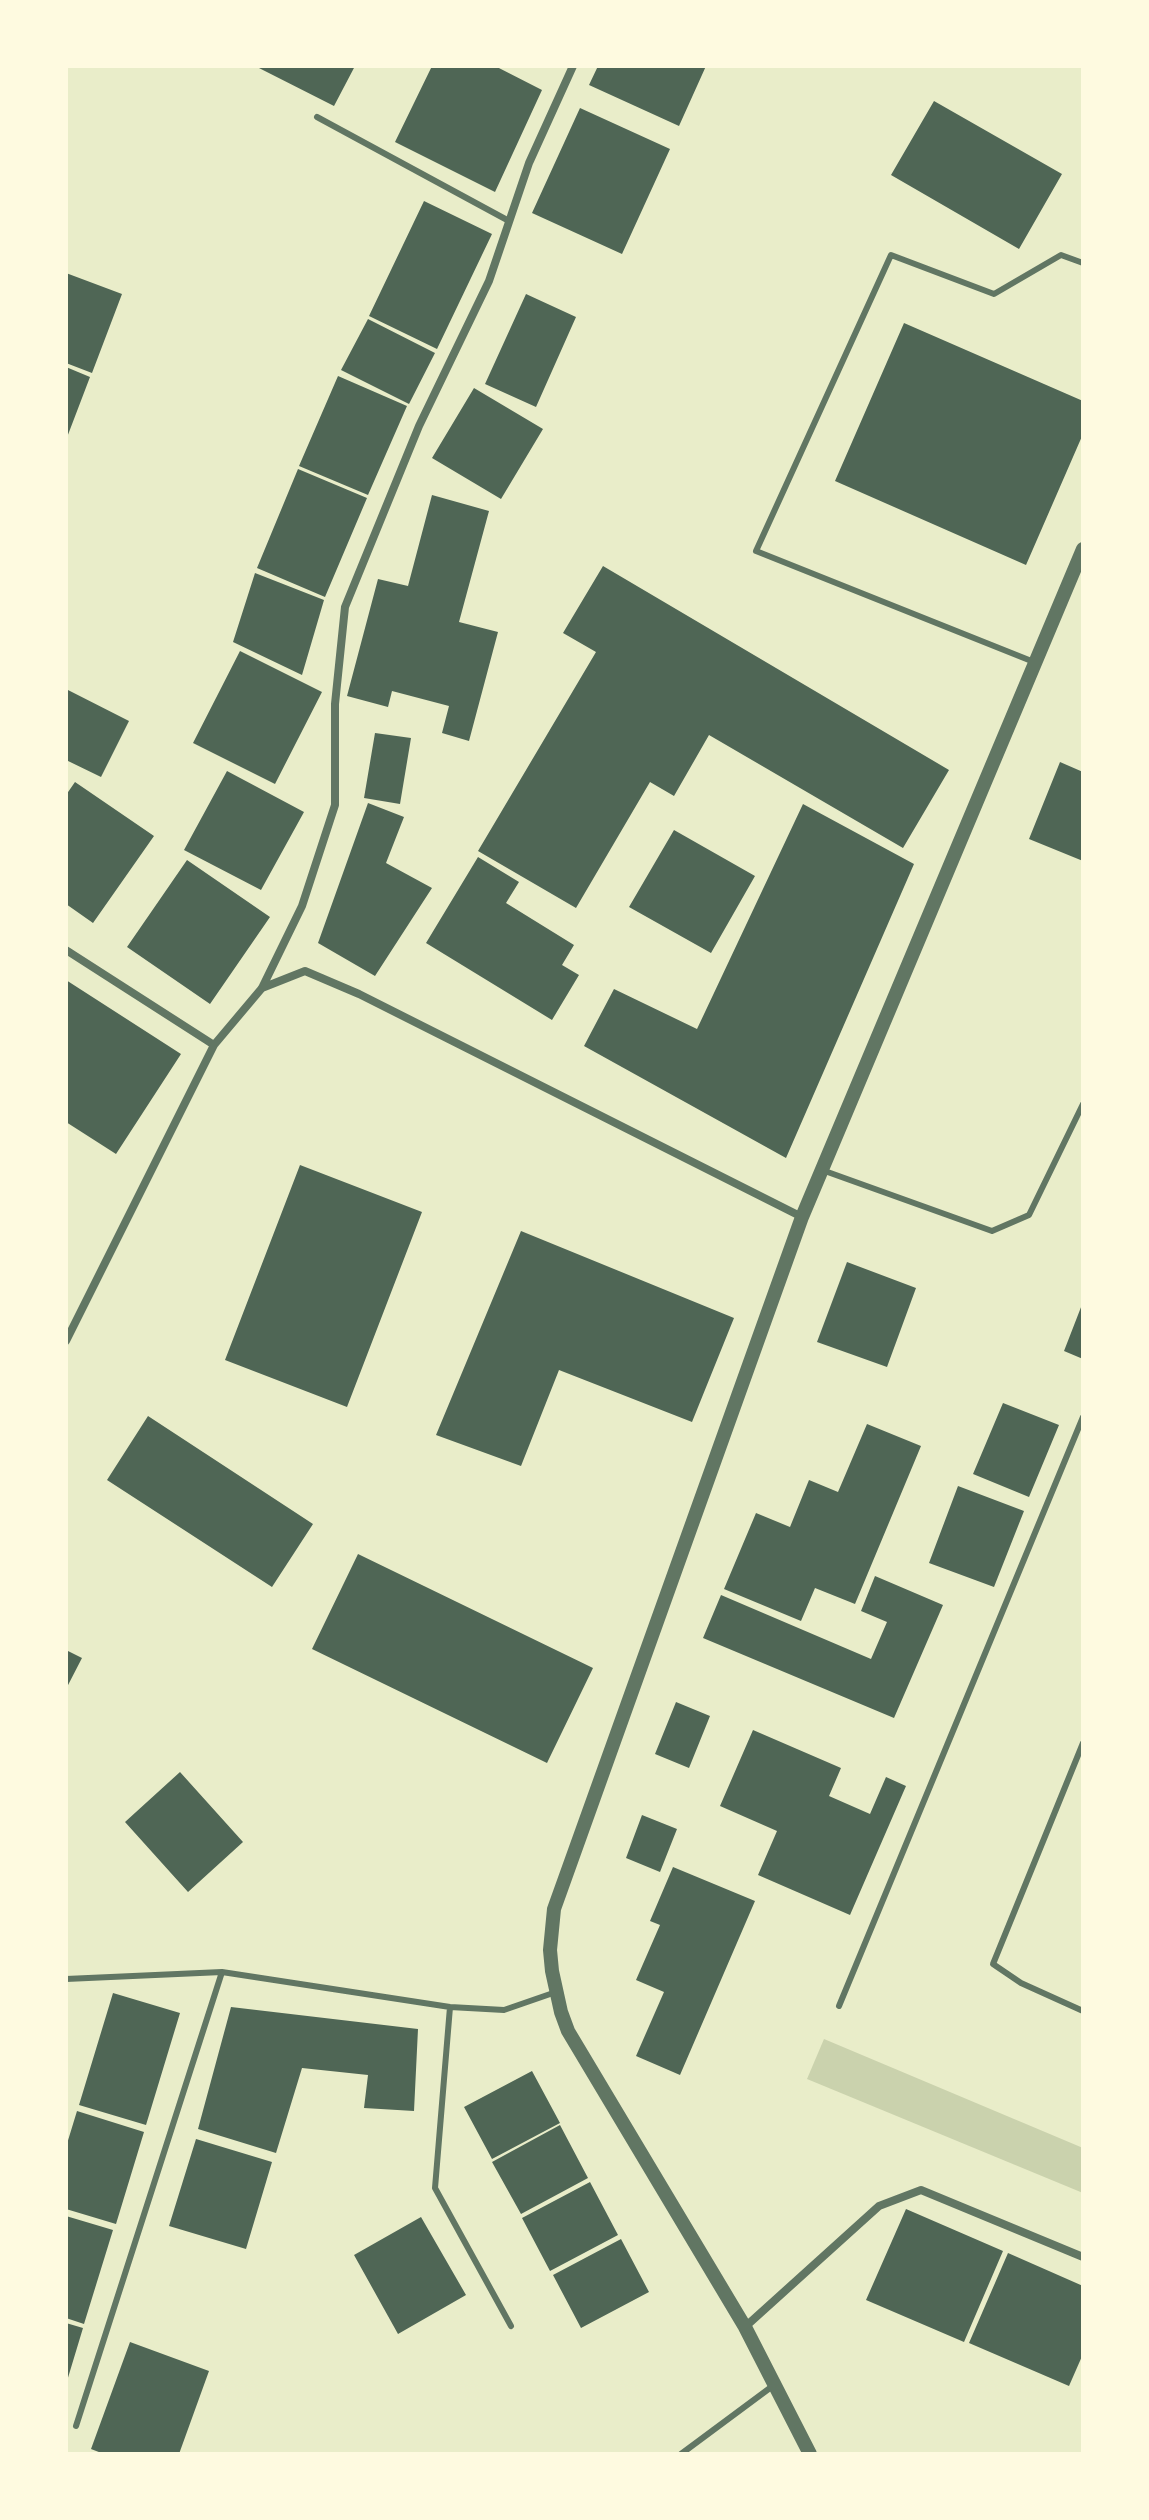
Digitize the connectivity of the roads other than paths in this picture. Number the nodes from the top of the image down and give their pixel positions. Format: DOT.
graph roads {
  1 [pos="573,66"];
  2 [pos="317,117"];
  3 [pos="509,221"];
  4 [pos="1083,263"];
  5 [pos="1083,549"];
  6 [pos="1035,663"];
  7 [pos="66,950"];
  8 [pos="262,988"];
  9 [pos="214,1045"];
  10 [pos="1083,1104"];
  11 [pos="822,1170"];
  12 [pos="802,1217"];
  13 [pos="66,1341"];
  14 [pos="1083,1417"];
  15 [pos="1083,1743"];
  16 [pos="222,1972"];
  17 [pos="66,1979"];
  18 [pos="556,1992"];
  19 [pos="839,2006"];
  20 [pos="450,2007"];
  21 [pos="1083,2011"];
  22 [pos="1083,2257"];
  23 [pos="511,2326"];
  24 [pos="745,2327"];
  25 [pos="774,2385"];
  26 [pos="76,2426"];
  27 [pos="681,2454"];
  28 [pos="810,2454"];
  1 -- 3 [label="street"];
  2 -- 3 [label="lane"];
  3 -- 8 [label="street"];
  4 -- 6 [label="lane"];
  5 -- 6 [label="street"];
  6 -- 11 [label="street"];
  7 -- 9 [label="street"];
  8 -- 9 [label="street"];
  8 -- 12 [label="street"];
  9 -- 13 [label="street"];
  10 -- 11 [label="lane"];
  11 -- 12 [label="street"];
  12 -- 18 [label="street"];
  14 -- 19 [label="lane"];
  15 -- 21 [label="lane"];
  16 -- 17 [label="lane"];
  16 -- 20 [label="lane"];
  16 -- 26 [label="lane"];
  18 -- 20 [label="lane"];
  18 -- 24 [label="street"];
  20 -- 23 [label="lane"];
  22 -- 24 [label="street"];
  24 -- 25 [label="street"];
  25 -- 27 [label="lane"];
  25 -- 28 [label="street"];
}
